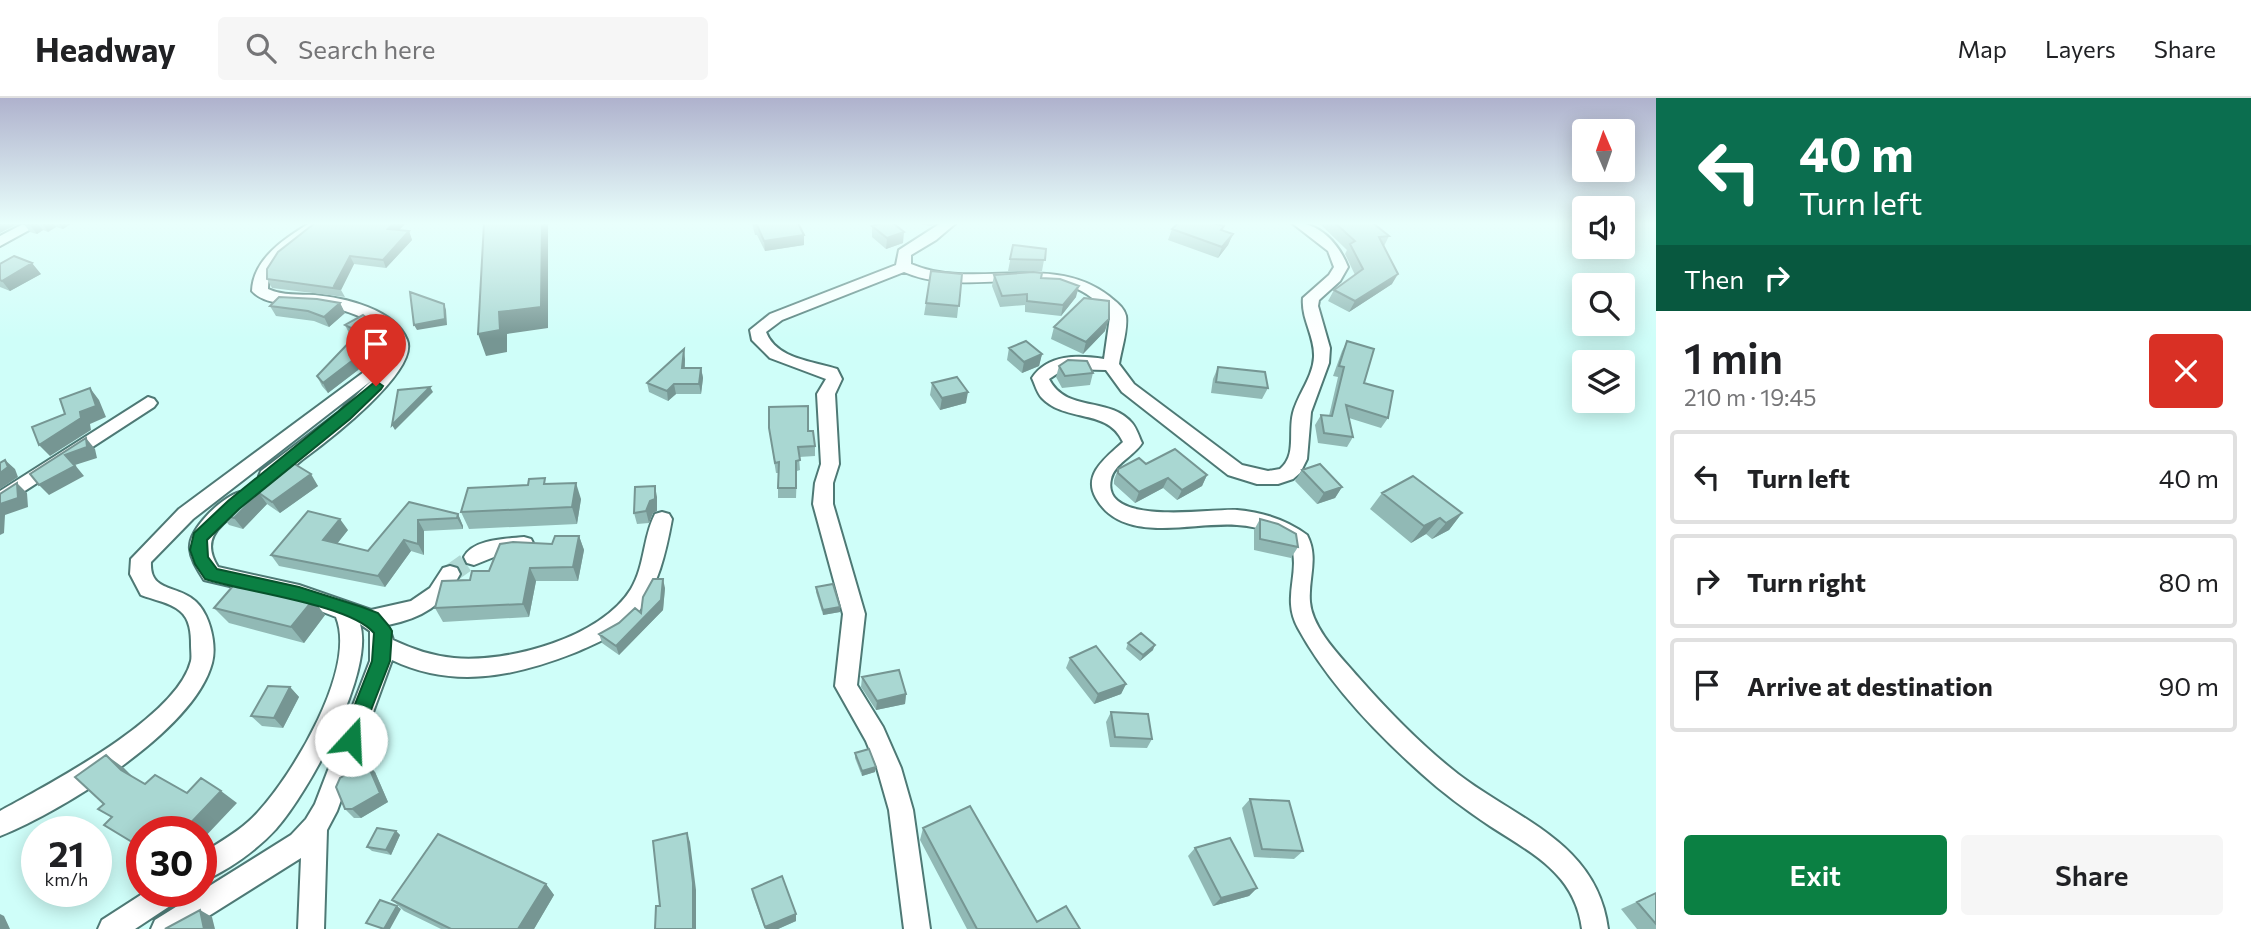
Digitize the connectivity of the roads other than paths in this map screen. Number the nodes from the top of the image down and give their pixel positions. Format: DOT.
graph roads {
  1 [pos="271,262"];
  2 [pos="901,262"];
  3 [pos="1340,262"];
  4 [pos="904,267"];
  5 [pos="400,352"];
  6 [pos="1111,365"];
  7 [pos="148,403"];
  8 [pos="0,500"];
  9 [pos="662,519"];
  10 [pos="542,544"];
  11 [pos="474,556"];
  12 [pos="450,573"];
  13 [pos="344,611"];
  14 [pos="372,618"];
  15 [pos="383,646"];
  16 [pos="0,824"];
  17 [pos="315,828"];
  18 [pos="217,859"];
  19 [pos="145,907"];
  20 [pos="111,929"];
  21 [pos="164,929"];
  22 [pos="311,929"];
  23 [pos="917,929"];
  24 [pos="1595,929"];
  1 -- 5 [label="street"];
  2 -- 4 [label="street"];
  3 -- 6 [label="street"];
  4 -- 6 [label="street"];
  4 -- 23 [label="street"];
  5 -- 13 [label="street"];
  5 -- 16 [label="street"];
  6 -- 24 [label="street"];
  7 -- 8 [label="street"];
  9 -- 15 [label="street"];
  10 -- 11 [label="street"];
  12 -- 14 [label="street"];
  13 -- 14 [label="street"];
  13 -- 18 [label="street"];
  14 -- 15 [label="street"];
  15 -- 17 [label="street"];
  17 -- 21 [label="street"];
  17 -- 22 [label="street"];
  19 -- 20 [label="street"];
}
